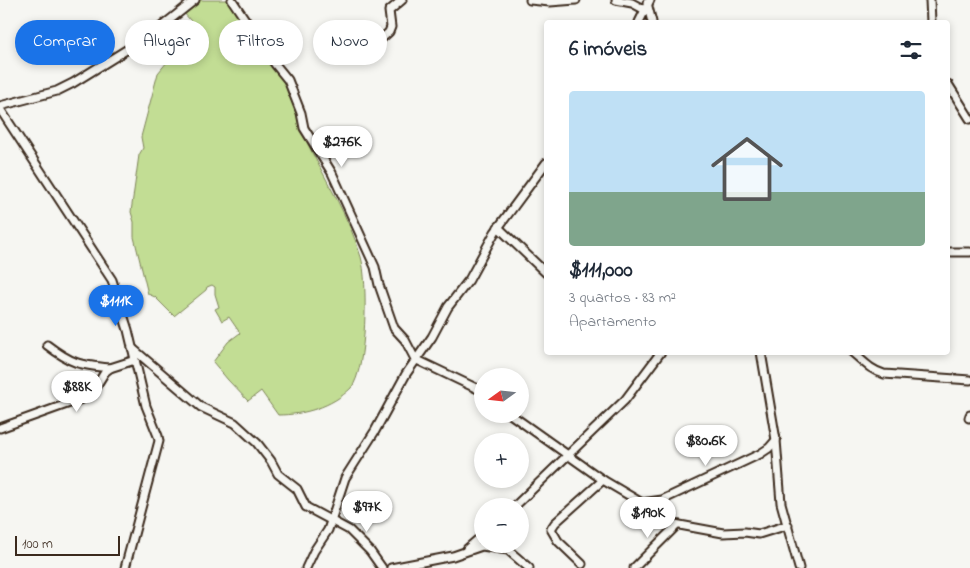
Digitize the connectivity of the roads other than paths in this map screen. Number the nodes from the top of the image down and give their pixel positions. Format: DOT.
graph roads {
  1 [pos="194,0"];
  2 [pos="232,0"];
  3 [pos="402,0"];
  4 [pos="530,0"];
  5 [pos="576,0"];
  6 [pos="616,0"];
  7 [pos="930,0"];
  8 [pos="647,4"];
  9 [pos="639,20"];
  10 [pos="651,20"];
  11 [pos="931,20"];
  12 [pos="387,34"];
  13 [pos="950,87"];
  14 [pos="0,108"];
  15 [pos="970,119"];
  16 [pos="544,165"];
  17 [pos="498,228"];
  18 [pos="950,252"];
  19 [pos="970,252"];
  20 [pos="544,271"];
  21 [pos="48,345"];
  22 [pos="132,348"];
  23 [pos="658,355"];
  24 [pos="762,355"];
  25 [pos="855,355"];
  26 [pos="415,359"];
  27 [pos="135,360"];
  28 [pos="110,368"];
  29 [pos="970,380"];
  30 [pos="474,387"];
  31 [pos="523,423"];
  32 [pos="0,428"];
  33 [pos="776,440"];
  34 [pos="569,454"];
  35 [pos="603,480"];
  36 [pos="523,498"];
  37 [pos="642,504"];
  38 [pos="332,520"];
  39 [pos="677,525"];
  40 [pos="788,525"];
  41 [pos="474,543"];
  42 [pos="465,551"];
  43 [pos="582,564"];
  44 [pos="125,568"];
  45 [pos="306,568"];
  46 [pos="382,568"];
  47 [pos="391,568"];
  48 [pos="529,568"];
  49 [pos="634,568"];
  50 [pos="799,568"];
  1 -- 14 [label="street"];
  2 -- 26 [label="street"];
  3 -- 12 [label="street"];
  4 -- 5 [label="street"];
  6 -- 8 [label="street"];
  7 -- 11 [label="street"];
  8 -- 9 [label="street"];
  8 -- 10 [label="street"];
  13 -- 15 [label="street"];
  14 -- 22 [label="street"];
  16 -- 17 [label="street"];
  17 -- 20 [label="street"];
  17 -- 26 [label="street"];
  18 -- 19 [label="street"];
  21 -- 28 [label="street"];
  22 -- 27 [label="street"];
  22 -- 38 [label="street"];
  23 -- 34 [label="street"];
  24 -- 33 [label="street"];
  25 -- 29 [label="street"];
  26 -- 30 [label="street"];
  26 -- 38 [label="street"];
  27 -- 28 [label="street"];
  27 -- 44 [label="street"];
  28 -- 32 [label="street"];
  31 -- 34 [label="street"];
  33 -- 37 [label="street"];
  33 -- 40 [label="street"];
  34 -- 35 [label="street"];
  34 -- 36 [label="street"];
  35 -- 37 [label="street"];
  35 -- 43 [label="street"];
  37 -- 39 [label="street"];
  38 -- 45 [label="street"];
  38 -- 46 [label="street"];
  39 -- 40 [label="street"];
  39 -- 49 [label="street"];
  40 -- 50 [label="street"];
  41 -- 42 [label="street"];
  42 -- 47 [label="street"];
  42 -- 48 [label="street"];
}
